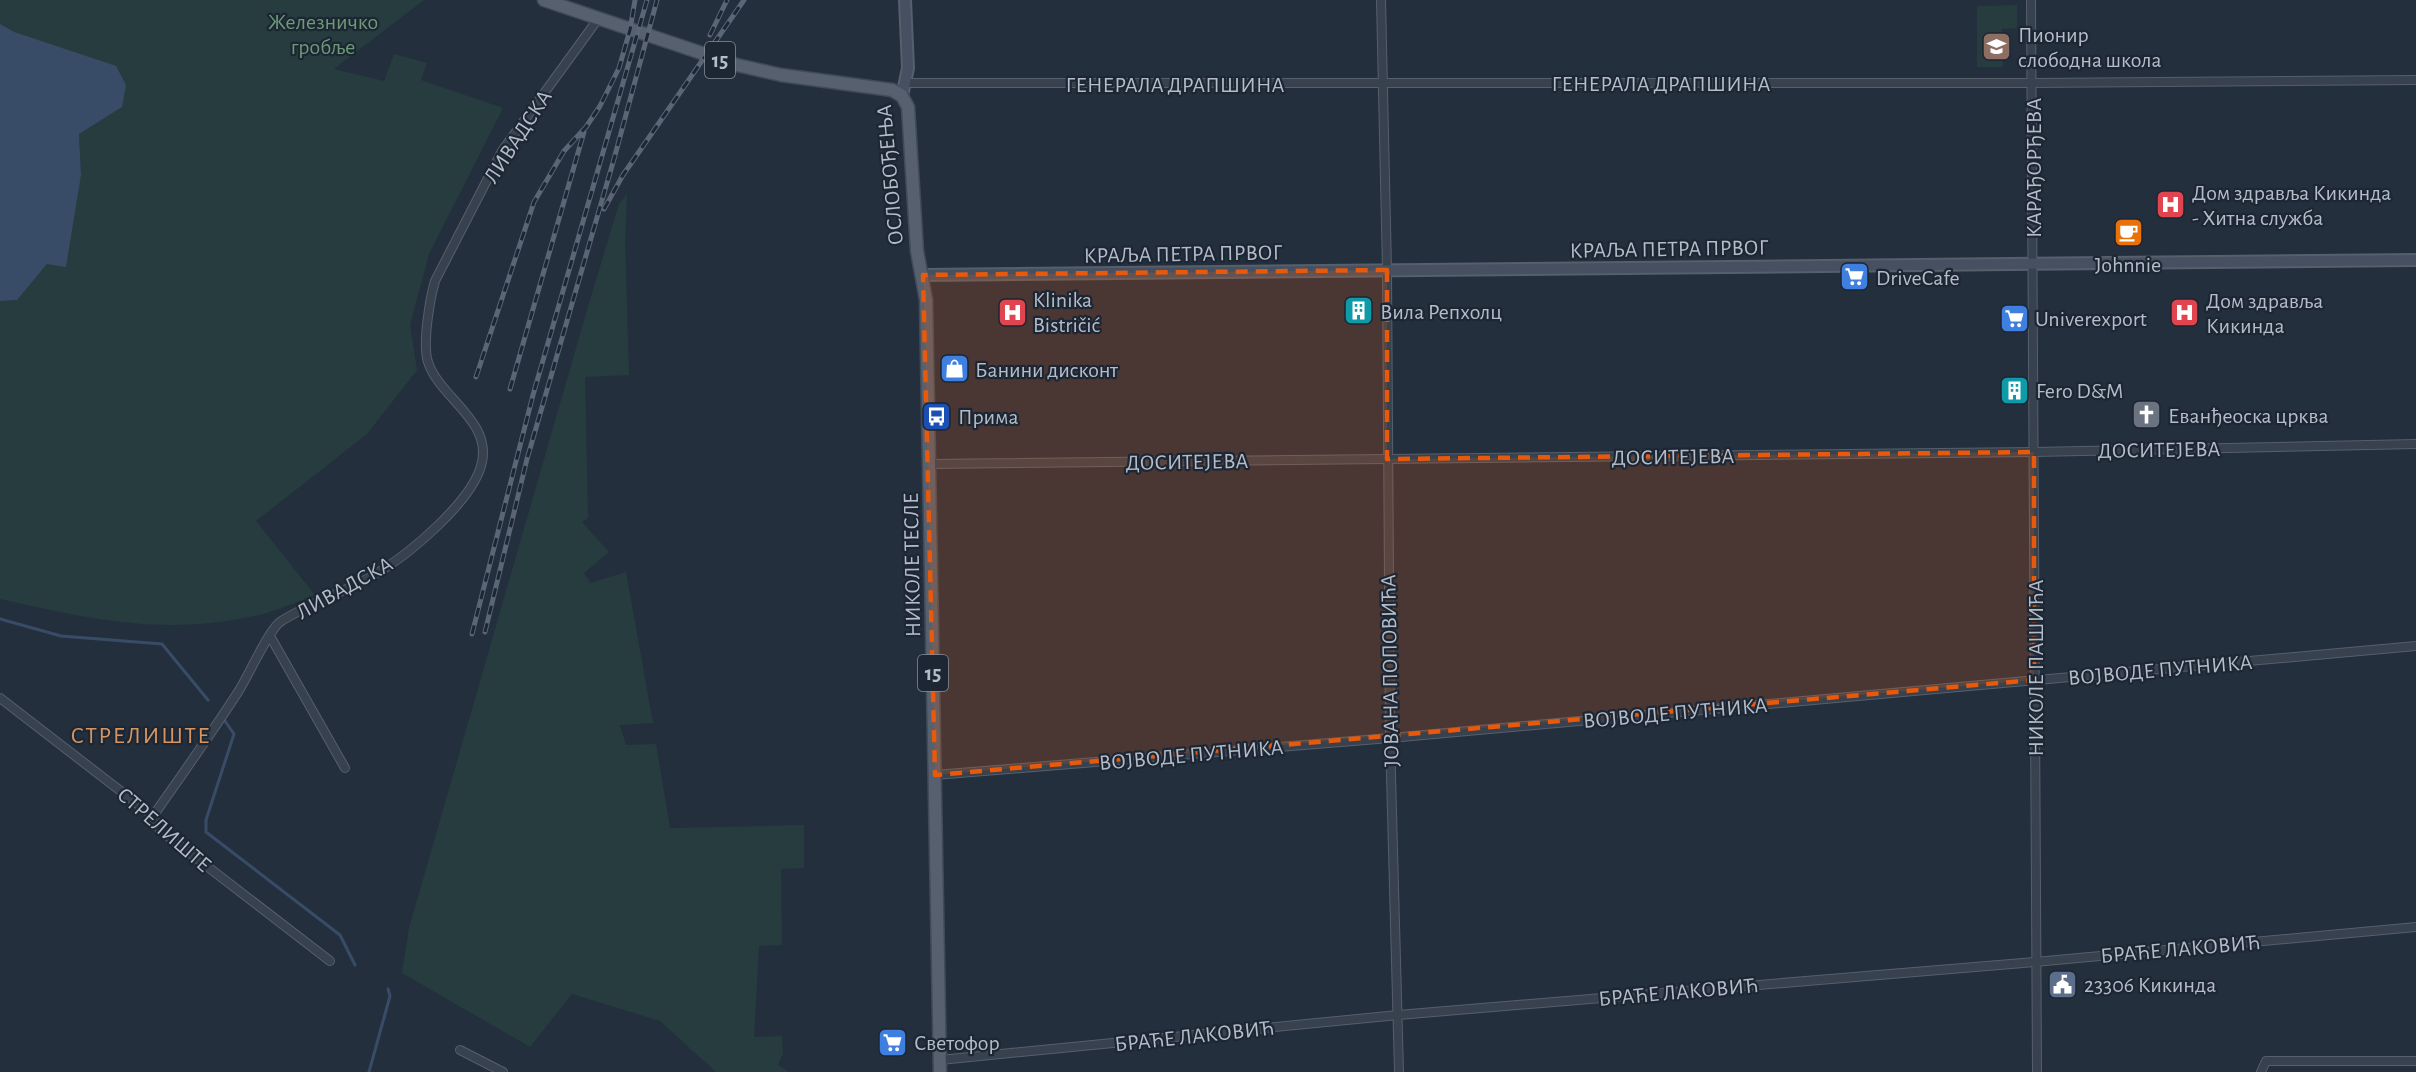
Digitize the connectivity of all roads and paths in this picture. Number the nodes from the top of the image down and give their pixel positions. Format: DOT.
graph roads {
  1 [pos="544,0"];
  2 [pos="905,0"];
  3 [pos="1381,0"];
  4 [pos="2031,0"];
  5 [pos="598,19"];
  6 [pos="2416,80"];
  7 [pos="906,83"];
  8 [pos="1382,83"];
  9 [pos="2033,83"];
  10 [pos="902,96"];
  11 [pos="2416,260"];
  12 [pos="2034,264"];
  13 [pos="1387,270"];
  14 [pos="923,274"];
  15 [pos="2416,444"];
  16 [pos="2034,452"];
  17 [pos="1387,459"];
  18 [pos="930,464"];
  19 [pos="270,636"];
  20 [pos="2416,646"];
  21 [pos="2034,680"];
  22 [pos="0,698"];
  23 [pos="1390,738"];
  24 [pos="345,768"];
  25 [pos="935,776"];
  26 [pos="153,816"];
  27 [pos="2416,927"];
  28 [pos="330,961"];
  29 [pos="2036,961"];
  30 [pos="1398,1015"];
  31 [pos="460,1050"];
  32 [pos="2416,1061"];
  33 [pos="940,1066"];
  34 [pos="503,1072"];
  35 [pos="1399,1072"];
  36 [pos="2037,1072"];
  37 [pos="2261,1072"];
  1 -- 5 [label="main road, 15"];
  2 -- 7 [label="street, ОСЛОБОЂЕЊА"];
  3 -- 8 [label="street, ЈОВАНА ПОПОВИЋА"];
  4 -- 9 [label="street, КАРАЂОРЂЕВА"];
  5 -- 10 [label="main road, 15"];
  5 -- 19 [label="street, ЛИВАДСКА"];
  6 -- 9 [label="street, ГЕНЕРАЛА ДРАПШИНА"];
  7 -- 8 [label="street, ГЕНЕРАЛА ДРАПШИНА"];
  7 -- 10 [label="street, ОСЛОБОЂЕЊА"];
  8 -- 9 [label="street, ГЕНЕРАЛА ДРАПШИНА"];
  8 -- 13 [label="street, ЈОВАНА ПОПОВИЋА"];
  9 -- 12 [label="street, КАРАЂОРЂЕВА"];
  10 -- 14 [label="main road, ОСЛОБОЂЕЊА / 15"];
  11 -- 12 [label="street, КРАЉА ПЕТРА ПРВОГ"];
  12 -- 13 [label="street, КРАЉА ПЕТРА ПРВОГ"];
  12 -- 16 [label="street, НИКОЛЕ ПАШИЋА"];
  13 -- 14 [label="street, КРАЉА ПЕТРА ПРВОГ"];
  13 -- 17 [label="street, ЈОВАНА ПОПОВИЋА"];
  14 -- 18 [label="main road, НИКОЛЕ ТЕСЛЕ / 15"];
  15 -- 16 [label="street, ДОСИТЕЈЕВА"];
  16 -- 17 [label="street, ДОСИТЕЈЕВА"];
  16 -- 21 [label="street, НИКОЛЕ ПАШИЋА"];
  17 -- 18 [label="street, ДОСИТЕЈЕВА"];
  17 -- 23 [label="street, ЈОВАНА ПОПОВИЋА"];
  18 -- 25 [label="main road, НИКОЛЕ ТЕСЛЕ / 15"];
  19 -- 24 [label="street"];
  19 -- 26 [label="street, ЛИВАДСКА"];
  20 -- 21 [label="street, ВОЈВОДЕ ПУТНИКА"];
  21 -- 23 [label="street, ВОЈВОДЕ ПУТНИКА"];
  21 -- 29 [label="street, НИКОЛЕ ПАШИЋА"];
  22 -- 26 [label="street, СТРЕЛИШТЕ"];
  23 -- 25 [label="street, ВОЈВОДЕ ПУТНИКА"];
  23 -- 30 [label="street, ЈОВАНА ПОПОВИЋА"];
  25 -- 33 [label="main road, НИКОЛЕ ТЕСЛЕ / 15"];
  26 -- 28 [label="street, СТРЕЛИШТЕ"];
  27 -- 29 [label="street, БРАЋЕ ЛАКОВИЋ"];
  29 -- 30 [label="street, БРАЋЕ ЛАКОВИЋ"];
  29 -- 36 [label="street, НИКОЛЕ ПАШИЋА"];
  30 -- 33 [label="street, БРАЋЕ ЛАКОВИЋ"];
  30 -- 35 [label="street, ЈОВАНА ПОПОВИЋА"];
  31 -- 34 [label="street"];
  32 -- 37 [label="street"];
}
